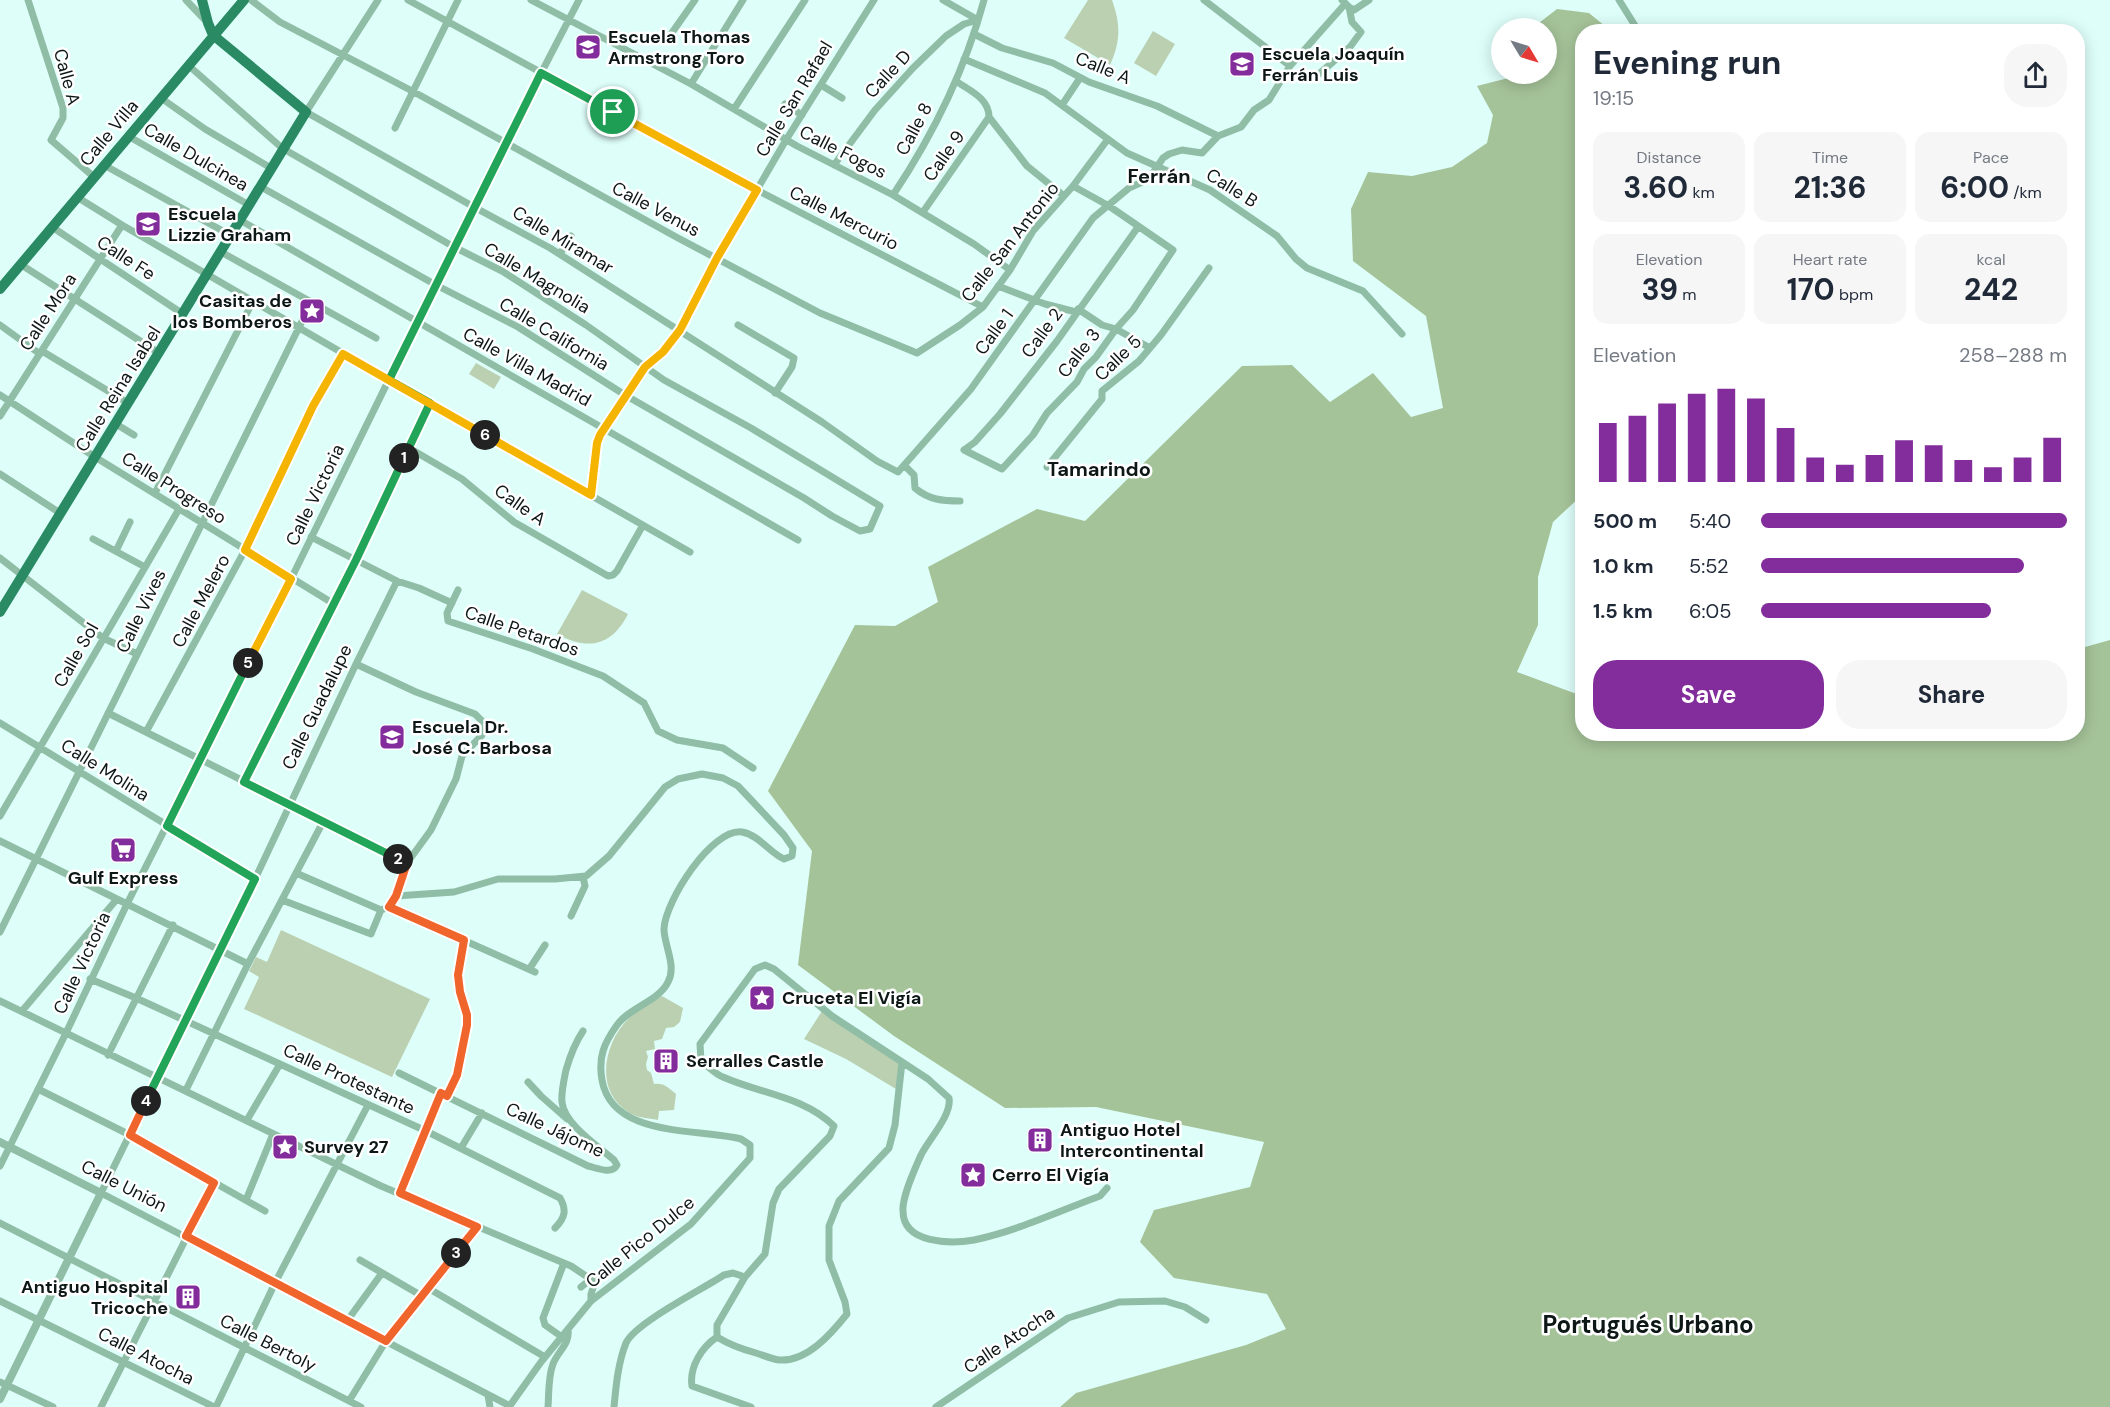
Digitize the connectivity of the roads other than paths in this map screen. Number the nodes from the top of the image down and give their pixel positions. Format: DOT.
graph roads {
  1 [pos="28,0"];
  2 [pos="186,0"];
  3 [pos="202,0"];
  4 [pos="244,0"];
  5 [pos="251,0"];
  6 [pos="378,0"];
  7 [pos="408,0"];
  8 [pos="458,0"];
  9 [pos="531,0"];
  10 [pos="579,0"];
  11 [pos="695,0"];
  12 [pos="743,0"];
  13 [pos="805,0"];
  14 [pos="874,0"];
  15 [pos="943,0"];
  16 [pos="984,0"];
  17 [pos="1203,0"];
  18 [pos="1369,0"];
  19 [pos="1619,0"];
  20 [pos="1345,4"];
  21 [pos="569,20"];
  22 [pos="978,21"];
  23 [pos="447,22"];
  24 [pos="207,23"];
  25 [pos="1634,24"];
  26 [pos="974,34"];
  27 [pos="213,35"];
  28 [pos="669,37"];
  29 [pos="343,56"];
  30 [pos="964,58"];
  31 [pos="188,65"];
  32 [pos="1290,66"];
  33 [pos="541,73"];
  34 [pos="1319,74"];
  35 [pos="957,78"];
  36 [pos="1080,78"];
  37 [pos="691,84"];
  38 [pos="821,86"];
  39 [pos="414,92"];
  40 [pos="161,98"];
  41 [pos="842,98"];
  42 [pos="785,105"];
  43 [pos="1062,105"];
  44 [pos="734,109"];
  45 [pos="306,112"];
  46 [pos="802,115"];
  47 [pos="989,117"];
  48 [pos="395,128"];
  49 [pos="129,136"];
  50 [pos="1218,136"];
  51 [pos="1108,139"];
  52 [pos="786,140"];
  53 [pos="505,143"];
  54 [pos="282,148"];
  55 [pos="104,165"];
  56 [pos="834,165"];
  57 [pos="1156,167"];
  58 [pos="271,168"];
  59 [pos="94,177"];
  60 [pos="261,186"];
  61 [pos="1073,186"];
  62 [pos="757,190"];
  63 [pos="892,195"];
  64 [pos="1064,196"];
  65 [pos="77,197"];
  66 [pos="249,205"];
  67 [pos="1109,206"];
  68 [pos="474,207"];
  69 [pos="923,212"];
  70 [pos="240,220"];
  71 [pos="122,225"];
  72 [pos="52,227"];
  73 [pos="1138,227"];
  74 [pos="230,235"];
  75 [pos="571,236"];
  76 [pos="454,247"];
  77 [pos="221,252"];
  78 [pos="560,254"];
  79 [pos="717,258"];
  80 [pos="100,260"];
  81 [pos="20,264"];
  82 [pos="1209,268"];
  83 [pos="1010,270"];
  84 [pos="207,275"];
  85 [pos="436,285"];
  86 [pos="998,286"];
  87 [pos="0,289"];
  88 [pos="74,300"];
  89 [pos="1035,300"];
  90 [pos="253,301"];
  91 [pos="311,303"];
  92 [pos="983,307"];
  93 [pos="1077,311"];
  94 [pos="183,314"];
  95 [pos="417,323"];
  96 [pos="0,325"];
  97 [pos="738,325"];
  98 [pos="298,326"];
  99 [pos="1116,329"];
  100 [pos="680,330"];
  101 [pos="1402,334"];
  102 [pos="376,338"];
  103 [pos="1150,348"];
  104 [pos="923,350"];
  105 [pos="41,352"];
  106 [pos="159,353"];
  107 [pos="343,354"];
  108 [pos="645,367"];
  109 [pos="389,380"];
  110 [pos="776,393"];
  111 [pos="0,395"];
  112 [pos="625,395"];
  113 [pos="9,401"];
  114 [pos="430,403"];
  115 [pos="128,404"];
  116 [pos="0,416"];
  117 [pos="116,424"];
  118 [pos="605,428"];
  119 [pos="134,435"];
  120 [pos="409,448"];
  121 [pos="95,458"];
  122 [pos="904,465"];
  123 [pos="1047,467"];
  124 [pos="1002,469"];
  125 [pos="898,472"];
  126 [pos="0,474"];
  127 [pos="155,492"];
  128 [pos="591,495"];
  129 [pos="960,501"];
  130 [pos="880,506"];
  131 [pos="179,509"];
  132 [pos="60,513"];
  133 [pos="130,522"];
  134 [pos="203,523"];
  135 [pos="643,525"];
  136 [pos="311,537"];
  137 [pos="93,539"];
  138 [pos="798,540"];
  139 [pos="245,550"];
  140 [pos="116,551"];
  141 [pos="690,552"];
  142 [pos="0,558"];
  143 [pos="356,560"];
  144 [pos="145,567"];
  145 [pos="22,576"];
  146 [pos="291,579"];
  147 [pos="397,581"];
  148 [pos="458,590"];
  149 [pos="452,603"];
  150 [pos="334,604"];
  151 [pos="0,612"];
  152 [pos="103,638"];
  153 [pos="137,654"];
  154 [pos="356,664"];
  155 [pos="108,713"];
  156 [pos="0,723"];
  157 [pos="146,732"];
  158 [pos="40,747"];
  159 [pos="200,760"];
  160 [pos="753,768"];
  161 [pos="80,772"];
  162 [pos="244,782"];
  163 [pos="289,804"];
  164 [pos="0,816"];
  165 [pos="323,822"];
  166 [pos="167,826"];
  167 [pos="0,841"];
  168 [pos="36,858"];
  169 [pos="407,863"];
  170 [pos="296,873"];
  171 [pos="583,877"];
  172 [pos="255,879"];
  173 [pos="396,896"];
  174 [pos="117,899"];
  175 [pos="282,900"];
  176 [pos="127,904"];
  177 [pos="389,907"];
  178 [pos="381,910"];
  179 [pos="571,916"];
  180 [pos="173,925"];
  181 [pos="0,932"];
  182 [pos="464,940"];
  183 [pos="544,945"];
  184 [pos="221,949"];
  185 [pos="248,964"];
  186 [pos="90,979"];
  187 [pos="136,998"];
  188 [pos="0,1001"];
  189 [pos="22,1011"];
  190 [pos="186,1020"];
  191 [pos="583,1031"];
  192 [pos="66,1033"];
  193 [pos="214,1034"];
  194 [pos="108,1055"];
  195 [pos="902,1062"];
  196 [pos="280,1064"];
  197 [pos="399,1073"];
  198 [pos="158,1077"];
  199 [pos="528,1082"];
  200 [pos="38,1089"];
  201 [pos="186,1090"];
  202 [pos="444,1095"];
  203 [pos="368,1105"];
  204 [pos="482,1113"];
  205 [pos="247,1120"];
  206 [pos="572,1122"];
  207 [pos="426,1131"];
  208 [pos="273,1134"];
  209 [pos="130,1135"];
  210 [pos="0,1142"];
  211 [pos="10,1146"];
  212 [pos="461,1148"];
  213 [pos="337,1165"];
  214 [pos="0,1166"];
  215 [pos="214,1183"];
  216 [pos="1107,1188"];
  217 [pos="101,1192"];
  218 [pos="400,1193"];
  219 [pos="246,1200"];
  220 [pos="265,1211"];
  221 [pos="0,1223"];
  222 [pos="477,1227"];
  223 [pos="555,1228"];
  224 [pos="186,1236"];
  225 [pos="68,1260"];
  226 [pos="360,1260"];
  227 [pos="564,1263"];
  228 [pos="604,1268"];
  229 [pos="382,1273"];
  230 [pos="746,1277"];
  231 [pos="593,1281"];
  232 [pos="275,1283"];
  233 [pos="581,1287"];
  234 [pos="428,1288"];
  235 [pos="422,1296"];
  236 [pos="0,1301"];
  237 [pos="154,1301"];
  238 [pos="591,1301"];
  239 [pos="39,1319"];
  240 [pos="1206,1320"];
  241 [pos="346,1321"];
  242 [pos="568,1330"];
  243 [pos="562,1337"];
  244 [pos="717,1337"];
  245 [pos="386,1341"];
  246 [pos="244,1348"];
  247 [pos="545,1357"];
  248 [pos="123,1361"];
  249 [pos="3,1383"];
  250 [pos="488,1395"];
  251 [pos="0,1399"];
  252 [pos="350,1401"];
  253 [pos="510,1406"];
  254 [pos="53,1407"];
  255 [pos="101,1407"];
  256 [pos="215,1407"];
  257 [pos="361,1407"];
  258 [pos="490,1407"];
  259 [pos="548,1407"];
  260 [pos="614,1407"];
  261 [pos="751,1407"];
  262 [pos="936,1407"];
  1 -- 59 [label="street, Calle A"];
  2 -- 24 [label="street"];
  3 -- 24 [label="main road"];
  4 -- 27 [label="main road, Calle Villa"];
  5 -- 29 [label="street"];
  6 -- 29 [label="street, Calle Reina Isabel"];
  7 -- 23 [label="street, Calle Mercurio"];
  8 -- 23 [label="street"];
  9 -- 21 [label="street, Calle Fogos"];
  10 -- 21 [label="street, Calle Victoria"];
  11 -- 28 [label="street"];
  12 -- 37 [label="street"];
  13 -- 44 [label="street"];
  14 -- 38 [label="street, Calle San Rafael"];
  15 -- 22 [label="street"];
  16 -- 22 [label="street"];
  17 -- 32 [label="street"];
  18 -- 20 [label="street"];
  19 -- 25 [label="street"];
  20 -- 32 [label="street"];
  20 -- 34 [label="street"];
  21 -- 33 [label="street, Calle Victoria"];
  21 -- 37 [label="street, Calle Fogos"];
  22 -- 26 [label="street"];
  22 -- 56 [label="street, Calle D"];
  23 -- 33 [label="street, Calle Mercurio"];
  23 -- 39 [label="street"];
  24 -- 27 [label="main road"];
  26 -- 30 [label="street"];
  26 -- 36 [label="street, Calle A"];
  27 -- 31 [label="main road, Calle Villa"];
  27 -- 45 [label="main road, Calle Miramar"];
  29 -- 39 [label="street, Calle Venus"];
  29 -- 45 [label="street, Calle Reina Isabel"];
  30 -- 35 [label="street, Calle 8"];
  30 -- 43 [label="street, Calle B"];
  31 -- 40 [label="main road, Calle Villa"];
  31 -- 54 [label="street, Calle Magnolia"];
  32 -- 50 [label="street"];
  33 -- 53 [label="street, Calle Victoria"];
  33 -- 62 [label="street, Calle Mercurio"];
  35 -- 47 [label="street"];
  35 -- 63 [label="street, Calle 8"];
  36 -- 43 [label="street"];
  36 -- 50 [label="street, Calle A"];
  37 -- 44 [label="street, Calle Fogos"];
  38 -- 41 [label="street"];
  38 -- 46 [label="street, Calle San Rafael"];
  39 -- 48 [label="street"];
  39 -- 53 [label="street, Calle Venus"];
  40 -- 49 [label="main road, Calle Villa"];
  40 -- 58 [label="street"];
  42 -- 46 [label="street"];
  43 -- 51 [label="street, Calle B"];
  44 -- 52 [label="street, Calle Fogos"];
  45 -- 54 [label="main road, Calle Reina Isabel"];
  45 -- 68 [label="street, Calle Miramar"];
  46 -- 52 [label="street, Calle San Rafael"];
  47 -- 64 [label="street"];
  47 -- 69 [label="street, Calle 9"];
  49 -- 55 [label="main road, Calle Villa"];
  49 -- 66 [label="street, Calle Dulcinea"];
  50 -- 57 [label="street, Calle 1"];
  51 -- 57 [label="street, Calle B"];
  51 -- 61 [label="street, Calle San Antonio"];
  52 -- 56 [label="street, Calle Fogos"];
  52 -- 62 [label="street, Calle San Rafael"];
  53 -- 68 [label="street, Calle Victoria"];
  53 -- 79 [label="street, Calle Venus"];
  54 -- 58 [label="main road, Calle Reina Isabel"];
  54 -- 76 [label="street, Calle Magnolia"];
  55 -- 59 [label="main road, Calle Villa"];
  55 -- 74 [label="street"];
  56 -- 63 [label="street, Calle Fogos"];
  57 -- 67 [label="street, Calle 1"];
  57 -- 101 [label="street, Calle B"];
  58 -- 60 [label="main road, Calle Reina Isabel"];
  59 -- 65 [label="main road, Calle Villa"];
  60 -- 66 [label="main road, Calle Reina Isabel"];
  60 -- 85 [label="street, Calle California"];
  61 -- 64 [label="street, Calle San Antonio"];
  61 -- 67 [label="street"];
  62 -- 79 [label="street, Calle San Rafael"];
  62 -- 92 [label="street, Calle Mercurio"];
  63 -- 69 [label="street, Calle Fogos"];
  64 -- 83 [label="street, Calle San Antonio"];
  65 -- 71 [label="street"];
  65 -- 72 [label="main road, Calle Villa"];
  66 -- 70 [label="main road, Calle Reina Isabel"];
  67 -- 73 [label="street"];
  67 -- 89 [label="street, Calle 1"];
  68 -- 76 [label="street, Calle Victoria"];
  68 -- 78 [label="street, Calle Miramar"];
  69 -- 83 [label="street, Calle Fogos"];
  70 -- 74 [label="main road, Calle Reina Isabel"];
  70 -- 95 [label="street, Calle Villa Madrid"];
  71 -- 80 [label="street, Calle Mora"];
  71 -- 84 [label="street"];
  72 -- 80 [label="street, Calle Fe"];
  72 -- 81 [label="main road, Calle Villa"];
  73 -- 93 [label="street, Calle 2"];
  73 -- 99 [label="street, Calle 3"];
  74 -- 77 [label="main road, Calle Reina Isabel"];
  75 -- 78 [label="street"];
  76 -- 85 [label="street, Calle Victoria"];
  76 -- 108 [label="street, Calle Magnolia"];
  77 -- 84 [label="main road, Calle Reina Isabel"];
  77 -- 91 [label="street"];
  78 -- 100 [label="street, Calle Miramar"];
  79 -- 100 [label="street, Calle San Rafael"];
  79 -- 104 [label="street, Calle Venus"];
  80 -- 88 [label="street, Calle Mora"];
  80 -- 94 [label="street, Calle Fe"];
  81 -- 87 [label="main road, Calle Villa"];
  81 -- 88 [label="street"];
  82 -- 103 [label="street, Calle 5"];
  83 -- 86 [label="street, Calle San Antonio"];
  84 -- 90 [label="street"];
  84 -- 94 [label="main road, Calle Reina Isabel"];
  85 -- 95 [label="street, Calle Victoria"];
  85 -- 112 [label="street, Calle California"];
  86 -- 89 [label="street"];
  86 -- 92 [label="street, Calle San Antonio"];
  88 -- 105 [label="street, Calle Mora"];
  88 -- 106 [label="street"];
  89 -- 93 [label="street"];
  89 -- 122 [label="street, Calle 1"];
  90 -- 98 [label="street"];
  90 -- 127 [label="street"];
  91 -- 98 [label="street, Calle Vives"];
  91 -- 102 [label="street"];
  92 -- 104 [label="street, Calle San Antonio"];
  93 -- 99 [label="street"];
  93 -- 124 [label="street, Calle 2"];
  94 -- 106 [label="main road, Calle Reina Isabel"];
  95 -- 109 [label="street, Calle Victoria"];
  95 -- 118 [label="street, Calle Villa Madrid"];
  96 -- 105 [label="street"];
  97 -- 110 [label="street"];
  98 -- 107 [label="street"];
  98 -- 134 [label="street, Calle Vives"];
  99 -- 103 [label="street"];
  99 -- 124 [label="street, Calle 3"];
  100 -- 108 [label="street, Calle San Rafael"];
  100 -- 110 [label="street, Calle Miramar"];
  103 -- 123 [label="street, Calle 5"];
  105 -- 113 [label="street, Calle Mora"];
  105 -- 115 [label="street"];
  106 -- 115 [label="main road, Calle Reina Isabel"];
  107 -- 109 [label="street"];
  107 -- 139 [label="street, Calle Melero"];
  108 -- 112 [label="street, Calle San Rafael"];
  108 -- 130 [label="street, Calle Magnolia"];
  109 -- 114 [label="street"];
  109 -- 136 [label="street, Calle Victoria"];
  110 -- 125 [label="street, Calle Miramar"];
  111 -- 113 [label="street, Calle Progreso"];
  112 -- 118 [label="street, Calle San Rafael"];
  112 -- 130 [label="street, Calle California"];
  113 -- 116 [label="street, Calle Mora"];
  113 -- 121 [label="street, Calle Progreso"];
  114 -- 120 [label="street"];
  114 -- 128 [label="street"];
  115 -- 117 [label="main road, Calle Reina Isabel"];
  117 -- 119 [label="street"];
  117 -- 121 [label="main road, Calle Reina Isabel"];
  118 -- 128 [label="street, Calle San Rafael"];
  118 -- 138 [label="street, Calle Villa Madrid"];
  120 -- 135 [label="street, Calle A"];
  120 -- 143 [label="street"];
  121 -- 127 [label="street, Calle Progreso"];
  121 -- 132 [label="main road, Calle Reina Isabel"];
  122 -- 125 [label="street, Calle 1"];
  122 -- 129 [label="street"];
  126 -- 132 [label="street"];
  127 -- 131 [label="street, Calle Progreso"];
  128 -- 135 [label="street"];
  131 -- 134 [label="street, Calle Progreso"];
  131 -- 144 [label="street, Calle Sol"];
  132 -- 145 [label="main road, Calle Reina Isabel"];
  133 -- 140 [label="street"];
  134 -- 139 [label="street, Calle Progreso"];
  134 -- 153 [label="street, Calle Vives"];
  135 -- 141 [label="street"];
  136 -- 143 [label="street, Calle Petardos"];
  136 -- 146 [label="street, Calle Victoria"];
  137 -- 140 [label="street"];
  139 -- 146 [label="street, Calle Progreso"];
  139 -- 157 [label="street, Calle Melero"];
  140 -- 144 [label="street"];
  142 -- 145 [label="street"];
  143 -- 147 [label="street, Calle Petardos"];
  143 -- 150 [label="street"];
  144 -- 152 [label="street, Calle Sol"];
  145 -- 151 [label="main road, Calle Reina Isabel"];
  145 -- 152 [label="street"];
  146 -- 150 [label="street, Calle Progreso"];
  146 -- 159 [label="street, Calle Victoria"];
  147 -- 149 [label="street, Calle Petardos"];
  147 -- 154 [label="street, Calle Guadalupe"];
  148 -- 149 [label="street"];
  149 -- 160 [label="street, Calle Petardos"];
  150 -- 162 [label="street"];
  152 -- 153 [label="street"];
  152 -- 158 [label="street, Calle Sol"];
  153 -- 155 [label="street, Calle Vives"];
  154 -- 163 [label="street, Calle Guadalupe"];
  154 -- 169 [label="street"];
  155 -- 157 [label="street"];
  155 -- 161 [label="street, Calle Vives"];
  156 -- 158 [label="street, Calle Molina"];
  157 -- 159 [label="street"];
  158 -- 161 [label="street, Calle Molina"];
  158 -- 164 [label="street, Calle Sol"];
  159 -- 162 [label="street"];
  159 -- 166 [label="street, Calle Victoria"];
  161 -- 166 [label="street, Calle Molina"];
  161 -- 168 [label="street, Calle Vives"];
  162 -- 163 [label="street"];
  163 -- 165 [label="street"];
  163 -- 172 [label="street, Calle Guadalupe"];
  165 -- 169 [label="street"];
  165 -- 170 [label="street"];
  166 -- 172 [label="street, Calle Molina"];
  166 -- 176 [label="street, Calle Victoria"];
  167 -- 168 [label="street"];
  168 -- 174 [label="street"];
  168 -- 181 [label="street, Calle Vives"];
  169 -- 173 [label="street"];
  170 -- 175 [label="street"];
  170 -- 178 [label="street"];
  171 -- 173 [label="street"];
  171 -- 179 [label="street"];
  171 -- 238 [label="street, Calle Pico Dulce"];
  172 -- 184 [label="street, Calle Guadalupe"];
  173 -- 177 [label="street"];
  174 -- 176 [label="street"];
  174 -- 189 [label="street"];
  175 -- 178 [label="street"];
  175 -- 185 [label="street"];
  176 -- 180 [label="street"];
  176 -- 186 [label="street, Calle Victoria"];
  177 -- 178 [label="street"];
  177 -- 182 [label="street"];
  180 -- 184 [label="street"];
  180 -- 187 [label="street"];
  182 -- 183 [label="street"];
  182 -- 202 [label="street"];
  184 -- 185 [label="street"];
  184 -- 190 [label="street, Calle Guadalupe"];
  185 -- 193 [label="street"];
  186 -- 187 [label="street, Calle Protestante"];
  186 -- 192 [label="street, Calle Victoria"];
  187 -- 190 [label="street, Calle Protestante"];
  187 -- 194 [label="street"];
  188 -- 189 [label="street"];
  189 -- 192 [label="street"];
  190 -- 193 [label="street, Calle Protestante"];
  190 -- 198 [label="street, Calle Guadalupe"];
  191 -- 206 [label="street, Calle Jájome"];
  192 -- 194 [label="street"];
  192 -- 200 [label="street, Calle Victoria"];
  193 -- 196 [label="street, Calle Protestante"];
  193 -- 201 [label="street"];
  194 -- 198 [label="street"];
  195 -- 216 [label="street"];
  195 -- 230 [label="street"];
  195 -- 244 [label="street"];
  196 -- 203 [label="street, Calle Protestante"];
  196 -- 205 [label="street"];
  197 -- 202 [label="street, Calle Jájome"];
  198 -- 201 [label="street"];
  198 -- 209 [label="street, Calle Guadalupe"];
  199 -- 206 [label="street"];
  200 -- 209 [label="street"];
  200 -- 211 [label="street, Calle Victoria"];
  201 -- 205 [label="street"];
  202 -- 204 [label="street, Calle Jájome"];
  202 -- 207 [label="street"];
  203 -- 207 [label="street, Calle Protestante"];
  203 -- 213 [label="street"];
  204 -- 206 [label="street, Calle Jájome"];
  204 -- 212 [label="street"];
  205 -- 208 [label="street"];
  207 -- 212 [label="street, Calle Protestante"];
  207 -- 218 [label="street"];
  208 -- 213 [label="street"];
  208 -- 219 [label="street"];
  209 -- 215 [label="street"];
  209 -- 217 [label="street, Calle Guadalupe"];
  210 -- 211 [label="street, Calle Unión"];
  211 -- 214 [label="street, Calle Victoria"];
  211 -- 217 [label="street, Calle Unión"];
  212 -- 223 [label="street, Calle Protestante"];
  213 -- 218 [label="street"];
  213 -- 232 [label="street"];
  215 -- 219 [label="street"];
  215 -- 224 [label="street"];
  217 -- 224 [label="street, Calle Unión"];
  217 -- 225 [label="street, Calle Guadalupe"];
  218 -- 222 [label="street"];
  219 -- 220 [label="street"];
  221 -- 225 [label="street, Calle Bertoly"];
  222 -- 227 [label="street"];
  222 -- 234 [label="street"];
  224 -- 232 [label="street, Calle Unión"];
  224 -- 237 [label="street"];
  225 -- 237 [label="street, Calle Bertoly"];
  225 -- 239 [label="street, Calle Guadalupe"];
  226 -- 229 [label="street"];
  227 -- 231 [label="street"];
  227 -- 243 [label="street"];
  228 -- 231 [label="street"];
  229 -- 235 [label="street"];
  229 -- 241 [label="street"];
  230 -- 244 [label="street"];
  230 -- 260 [label="street"];
  231 -- 233 [label="street"];
  231 -- 238 [label="street"];
  232 -- 241 [label="street, Calle Unión"];
  232 -- 246 [label="street"];
  234 -- 235 [label="street"];
  234 -- 247 [label="street"];
  235 -- 245 [label="street"];
  236 -- 239 [label="street, Calle Atocha"];
  237 -- 246 [label="street, Calle Bertoly"];
  237 -- 248 [label="street"];
  238 -- 242 [label="street, Calle Pico Dulce"];
  239 -- 248 [label="street, Calle Atocha"];
  239 -- 249 [label="street, Calle Guadalupe"];
  240 -- 262 [label="street, Calle Atocha"];
  241 -- 245 [label="street, Calle Unión"];
  242 -- 243 [label="street, Calle Pico Dulce"];
  242 -- 259 [label="street"];
  243 -- 247 [label="street, Calle Pico Dulce"];
  244 -- 261 [label="street"];
  245 -- 250 [label="street, Calle Unión"];
  245 -- 252 [label="street"];
  246 -- 252 [label="street, Calle Bertoly"];
  246 -- 256 [label="street"];
  247 -- 253 [label="street, Calle Pico Dulce"];
  248 -- 255 [label="street"];
  248 -- 256 [label="street, Calle Atocha"];
  249 -- 251 [label="street, Calle Guadalupe"];
  249 -- 254 [label="street"];
  250 -- 253 [label="street, Calle Unión"];
  250 -- 258 [label="street"];
  252 -- 257 [label="street, Calle Bertoly"];
}
